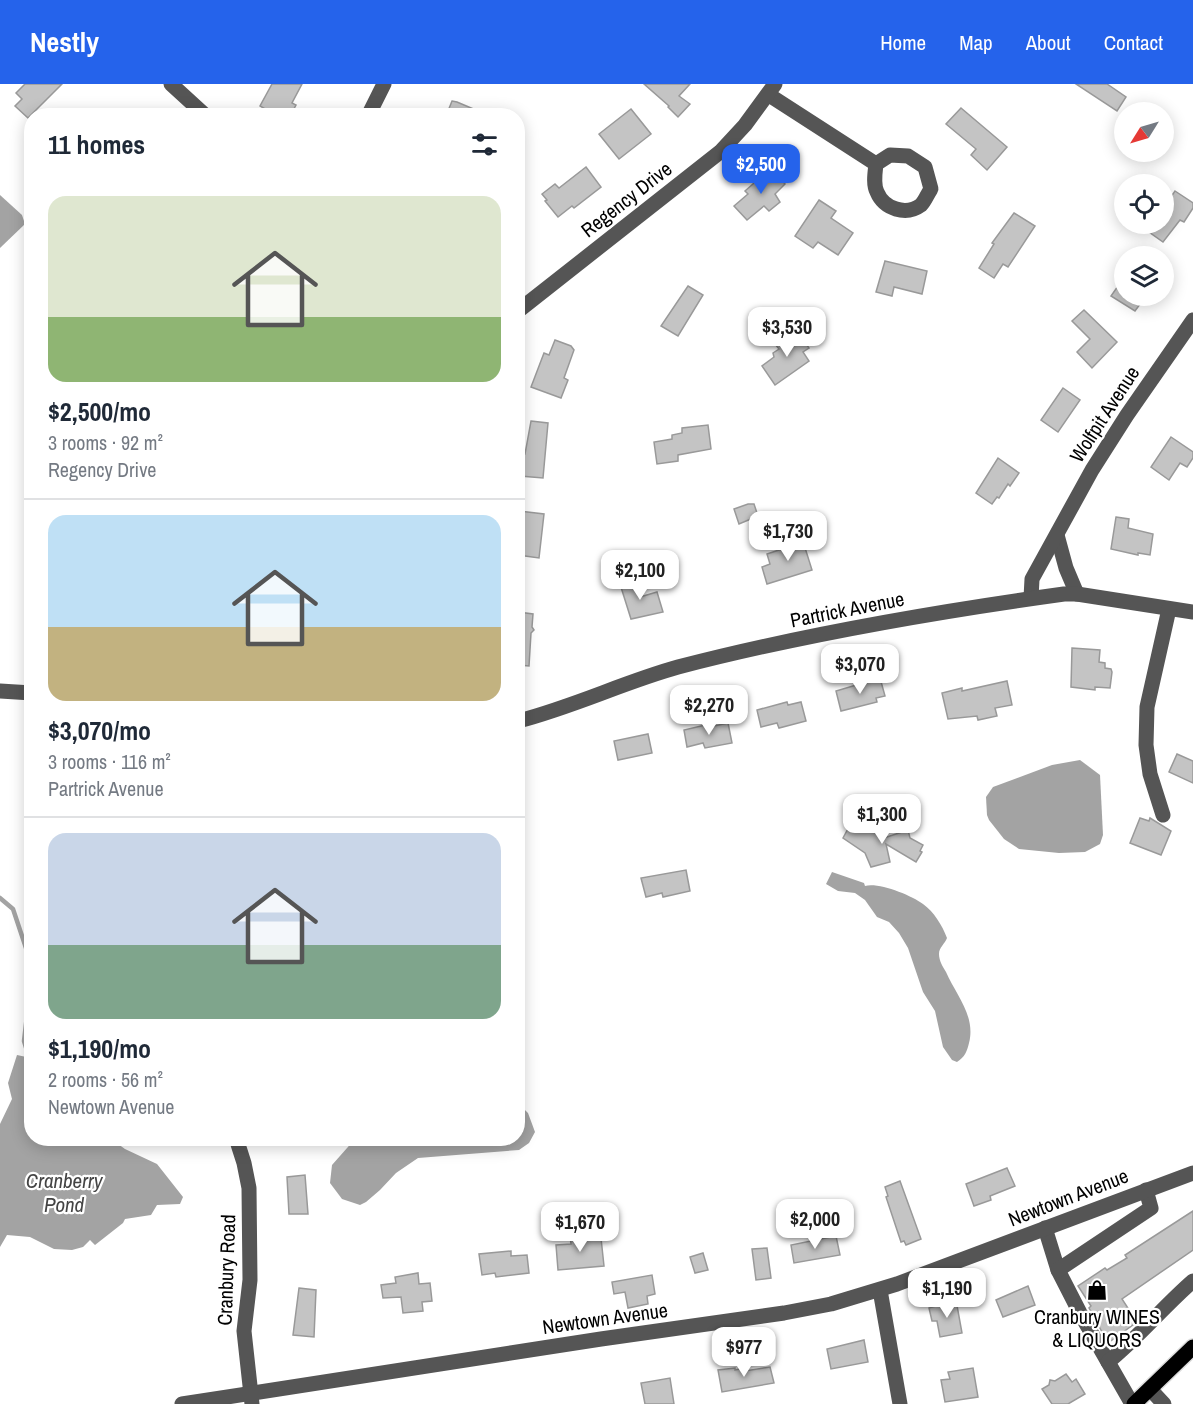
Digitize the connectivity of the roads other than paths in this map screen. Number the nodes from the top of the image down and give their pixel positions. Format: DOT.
graph roads {
  1 [pos="171,84"];
  2 [pos="384,84"];
  3 [pos="772,89"];
  4 [pos="197,108"];
  5 [pos="372,108"];
  6 [pos="876,164"];
  7 [pos="525,305"];
  8 [pos="1193,320"];
  9 [pos="1057,535"];
  10 [pos="1077,594"];
  11 [pos="1031,598"];
  12 [pos="1169,609"];
  13 [pos="1193,612"];
  14 [pos="0,691"];
  15 [pos="24,692"];
  16 [pos="525,719"];
  17 [pos="1162,815"];
  18 [pos="239,1146"];
  19 [pos="1193,1173"];
  20 [pos="1146,1190"];
  21 [pos="1045,1228"];
  22 [pos="1058,1270"];
  23 [pos="1193,1281"];
  24 [pos="880,1290"];
  25 [pos="1193,1347"];
  26 [pos="1108,1362"];
  27 [pos="1150,1389"];
  28 [pos="251,1398"];
  29 [pos="182,1404"];
  30 [pos="900,1404"];
  31 [pos="1133,1404"];
  32 [pos="1164,1404"];
  1 -- 4 [label="street"];
  2 -- 5 [label="street"];
  3 -- 6 [label="street"];
  3 -- 7 [label="street, Regency Drive"];
  8 -- 9 [label="street, Wolfpit Avenue"];
  9 -- 10 [label="street"];
  9 -- 11 [label="street, Wolfpit Avenue"];
  10 -- 11 [label="street, Partrick Avenue"];
  10 -- 12 [label="street, Partrick Avenue"];
  11 -- 16 [label="street, Partrick Avenue"];
  12 -- 13 [label="street, Partrick Avenue"];
  12 -- 17 [label="street"];
  14 -- 15 [label="street"];
  18 -- 28 [label="street, Cranbury Road"];
  19 -- 20 [label="street, Newtown Avenue"];
  20 -- 21 [label="street, Newtown Avenue"];
  20 -- 22 [label="street"];
  21 -- 22 [label="street"];
  21 -- 24 [label="street, Newtown Avenue"];
  22 -- 26 [label="street"];
  23 -- 26 [label="street"];
  24 -- 28 [label="street, Newtown Avenue"];
  24 -- 30 [label="street"];
  25 -- 27 [label="main road"];
  26 -- 31 [label="street"];
  27 -- 31 [label="main road"];
  27 -- 32 [label="street"];
  28 -- 29 [label="street, Newtown Avenue"];
}
